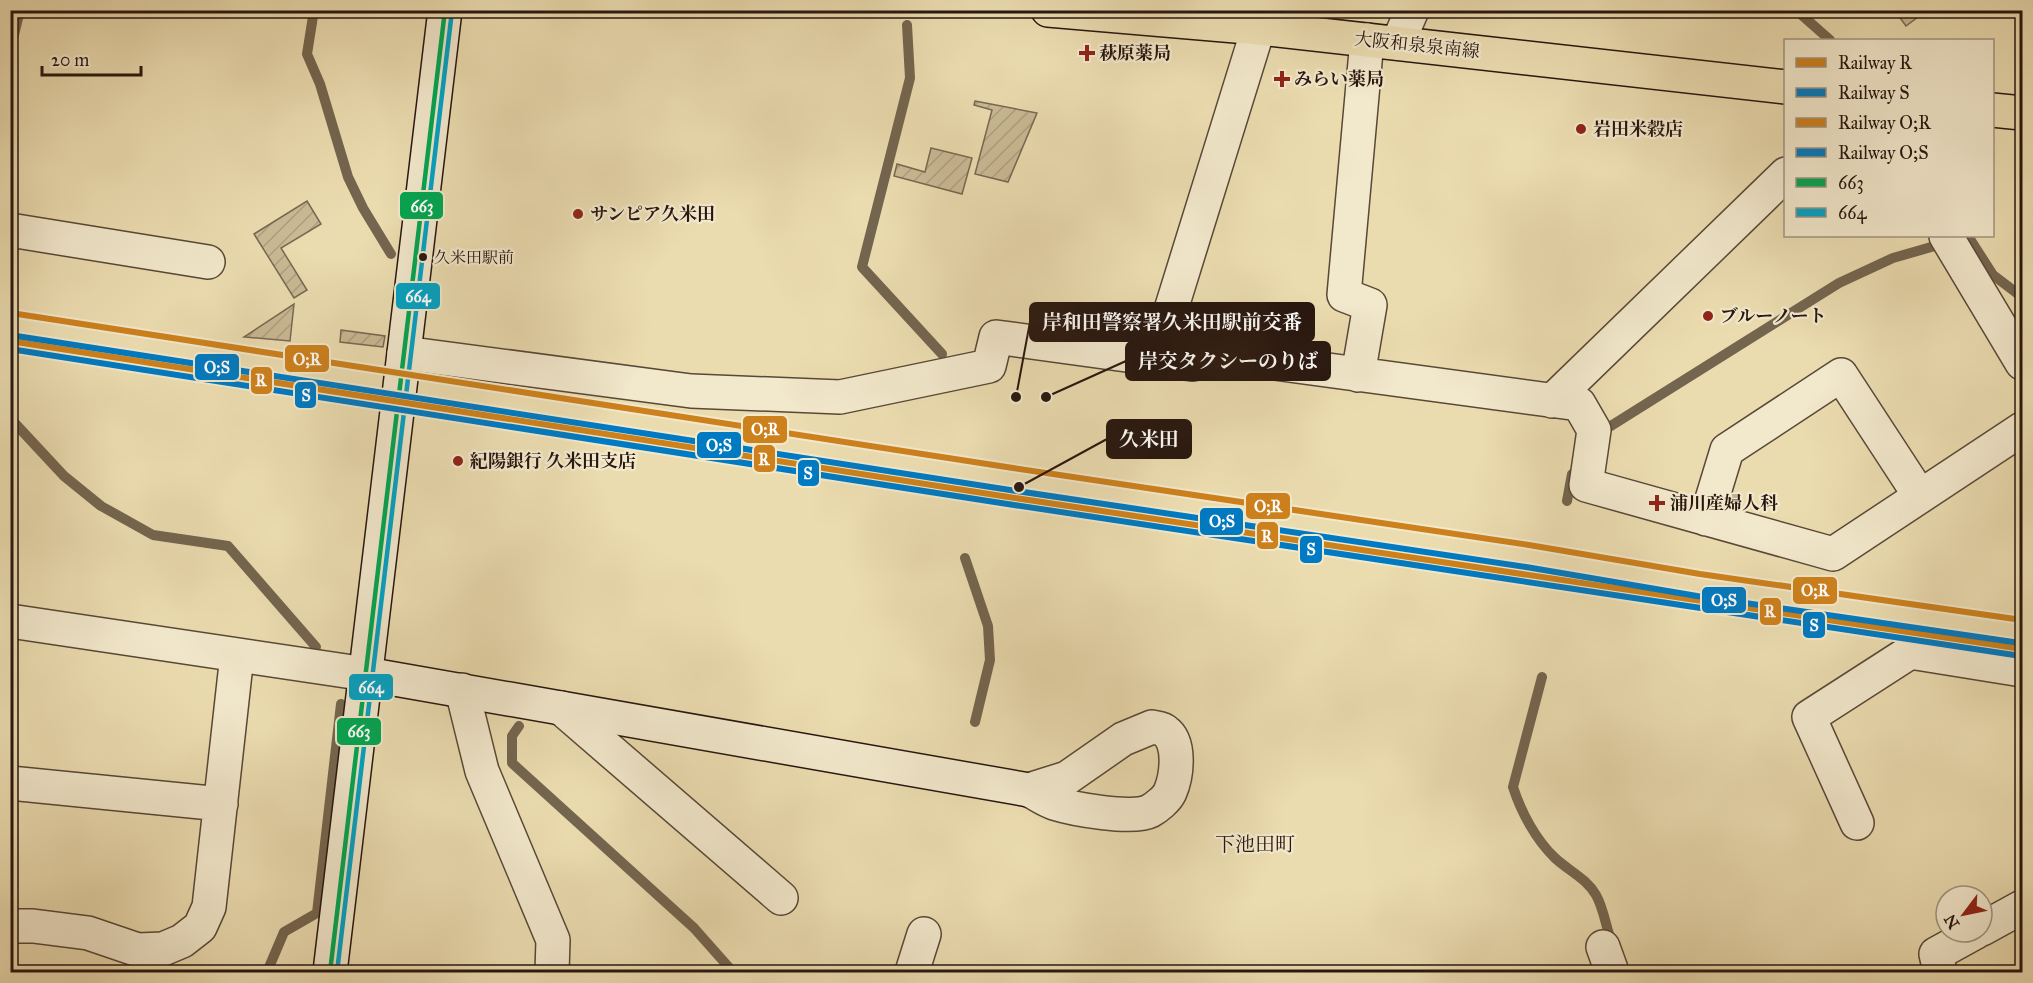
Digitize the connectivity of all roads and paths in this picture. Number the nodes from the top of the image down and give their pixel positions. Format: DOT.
graph roads {
  1 [pos="445,10"];
  2 [pos="1048,10"];
  3 [pos="1412,10"];
  4 [pos="1261,19"];
  5 [pos="1383,42"];
  6 [pos="1784,87"];
  7 [pos="1994,110"];
  8 [pos="2022,113"];
  9 [pos="1784,175"];
  10 [pos="1947,237"];
  11 [pos="30,241"];
  12 [pos="208,262"];
  13 [pos="404,353"];
  14 [pos="1156,358"];
  15 [pos="2022,363"];
  16 [pos="1358,375"];
  17 [pos="1552,402"];
  18 [pos="2022,429"];
  19 [pos="1920,496"];
  20 [pos="1706,519"];
  21 [pos="10,621"];
  22 [pos="237,655"];
  23 [pos="2022,670"];
  24 [pos="366,674"];
  25 [pos="462,690"];
  26 [pos="561,708"];
  27 [pos="1090,762"];
  28 [pos="10,783"];
  29 [pos="1029,790"];
  30 [pos="221,804"];
  31 [pos="1101,811"];
  32 [pos="1857,823"];
  33 [pos="781,898"];
  34 [pos="2022,907"];
  35 [pos="1994,922"];
  36 [pos="10,926"];
  37 [pos="924,934"];
  38 [pos="1954,944"];
  39 [pos="330,972"];
  40 [pos="552,972"];
  41 [pos="912,972"];
  42 [pos="1940,972"];
  1 -- 13 [label="street"];
  2 -- 4 [label="main road, 大阪和泉泉南線"];
  3 -- 5 [label="street"];
  4 -- 5 [label="main road, 大阪和泉泉南線"];
  4 -- 14 [label="street"];
  5 -- 6 [label="main road, 大阪和泉泉南線"];
  5 -- 16 [label="street"];
  7 -- 8 [label="main road"];
  9 -- 17 [label="street"];
  10 -- 15 [label="street"];
  11 -- 12 [label="street"];
  13 -- 14 [label="street"];
  13 -- 24 [label="street"];
  14 -- 16 [label="street"];
  16 -- 17 [label="street"];
  17 -- 20 [label="street"];
  18 -- 19 [label="street"];
  19 -- 20 [label="street"];
  19 -- 20 [label="street"];
  21 -- 22 [label="street"];
  22 -- 24 [label="street"];
  22 -- 30 [label="street"];
  23 -- 32 [label="street"];
  24 -- 25 [label="street"];
  24 -- 39 [label="street"];
  25 -- 26 [label="street"];
  25 -- 40 [label="street"];
  26 -- 29 [label="street"];
  26 -- 33 [label="street"];
  27 -- 29 [label="street"];
  27 -- 31 [label="street"];
  27 -- 31 [label="street"];
  28 -- 30 [label="street"];
  29 -- 31 [label="street"];
  30 -- 36 [label="street"];
  34 -- 35 [label="street"];
  37 -- 41 [label="street"];
  38 -- 42 [label="street"];
}
